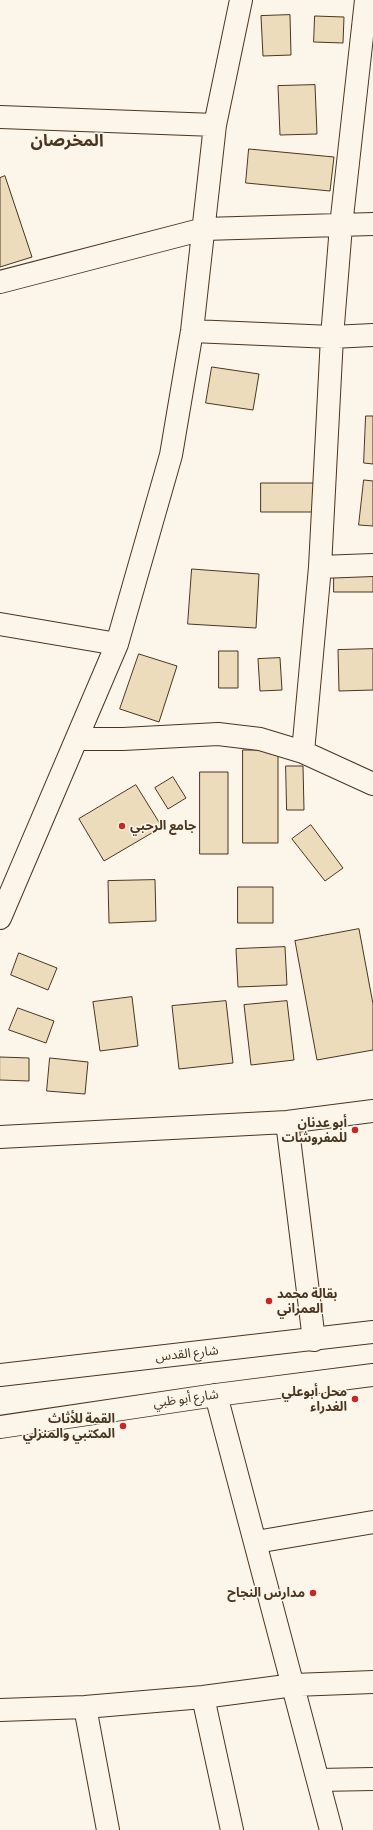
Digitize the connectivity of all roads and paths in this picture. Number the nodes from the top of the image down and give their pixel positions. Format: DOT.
graph roads {
  1 [pos="240,0"];
  2 [pos="366,0"];
  3 [pos="0,117"];
  4 [pos="215,125"];
  5 [pos="373,224"];
  6 [pos="341,226"];
  7 [pos="204,229"];
  8 [pos="0,282"];
  9 [pos="192,331"];
  10 [pos="373,335"];
  11 [pos="332,337"];
  12 [pos="373,565"];
  13 [pos="320,567"];
  14 [pos="0,617"];
  15 [pos="0,624"];
  16 [pos="0,631"];
  17 [pos="117,644"];
  18 [pos="78,739"];
  19 [pos="302,752"];
  20 [pos="373,784"];
  21 [pos="0,918"];
  22 [pos="373,1111"];
  23 [pos="287,1122"];
  24 [pos="0,1137"];
  25 [pos="373,1332"];
  26 [pos="314,1340"];
  27 [pos="0,1375"];
  28 [pos="373,1375"];
  29 [pos="216,1395"];
  30 [pos="0,1428"];
  31 [pos="373,1522"];
  32 [pos="256,1542"];
  33 [pos="373,1682"];
  34 [pos="294,1685"];
  35 [pos="202,1697"];
  36 [pos="85,1707"];
  37 [pos="0,1710"];
  38 [pos="373,1779"];
  39 [pos="318,1780"];
  40 [pos="108,1830"];
  41 [pos="232,1830"];
  42 [pos="331,1830"];
  1 -- 4 [label="street"];
  2 -- 6 [label="street"];
  3 -- 4 [label="street"];
  4 -- 7 [label="street"];
  5 -- 6 [label="street"];
  6 -- 7 [label="street"];
  6 -- 11 [label="street"];
  7 -- 8 [label="street"];
  7 -- 9 [label="street"];
  9 -- 11 [label="street"];
  9 -- 17 [label="street"];
  10 -- 11 [label="street"];
  11 -- 13 [label="street"];
  12 -- 13 [label="street"];
  13 -- 19 [label="street"];
  14 -- 15 [label="street"];
  15 -- 16 [label="street"];
  15 -- 17 [label="street"];
  17 -- 18 [label="street"];
  18 -- 19 [label="street"];
  18 -- 21 [label="street"];
  19 -- 20 [label="street"];
  22 -- 23 [label="street"];
  23 -- 24 [label="street"];
  23 -- 26 [label="street"];
  25 -- 26 [label="street, شارع القدس"];
  26 -- 27 [label="street, شارع القدس"];
  28 -- 29 [label="street, شارع أبو ظبي"];
  29 -- 30 [label="street, شارع أبو ظبي"];
  29 -- 32 [label="street"];
  31 -- 32 [label="street"];
  32 -- 34 [label="street"];
  33 -- 34 [label="street"];
  34 -- 35 [label="street"];
  34 -- 39 [label="street"];
  35 -- 36 [label="street"];
  35 -- 41 [label="street"];
  36 -- 37 [label="street"];
  36 -- 40 [label="street"];
  38 -- 39 [label="street"];
  39 -- 42 [label="street"];
}
